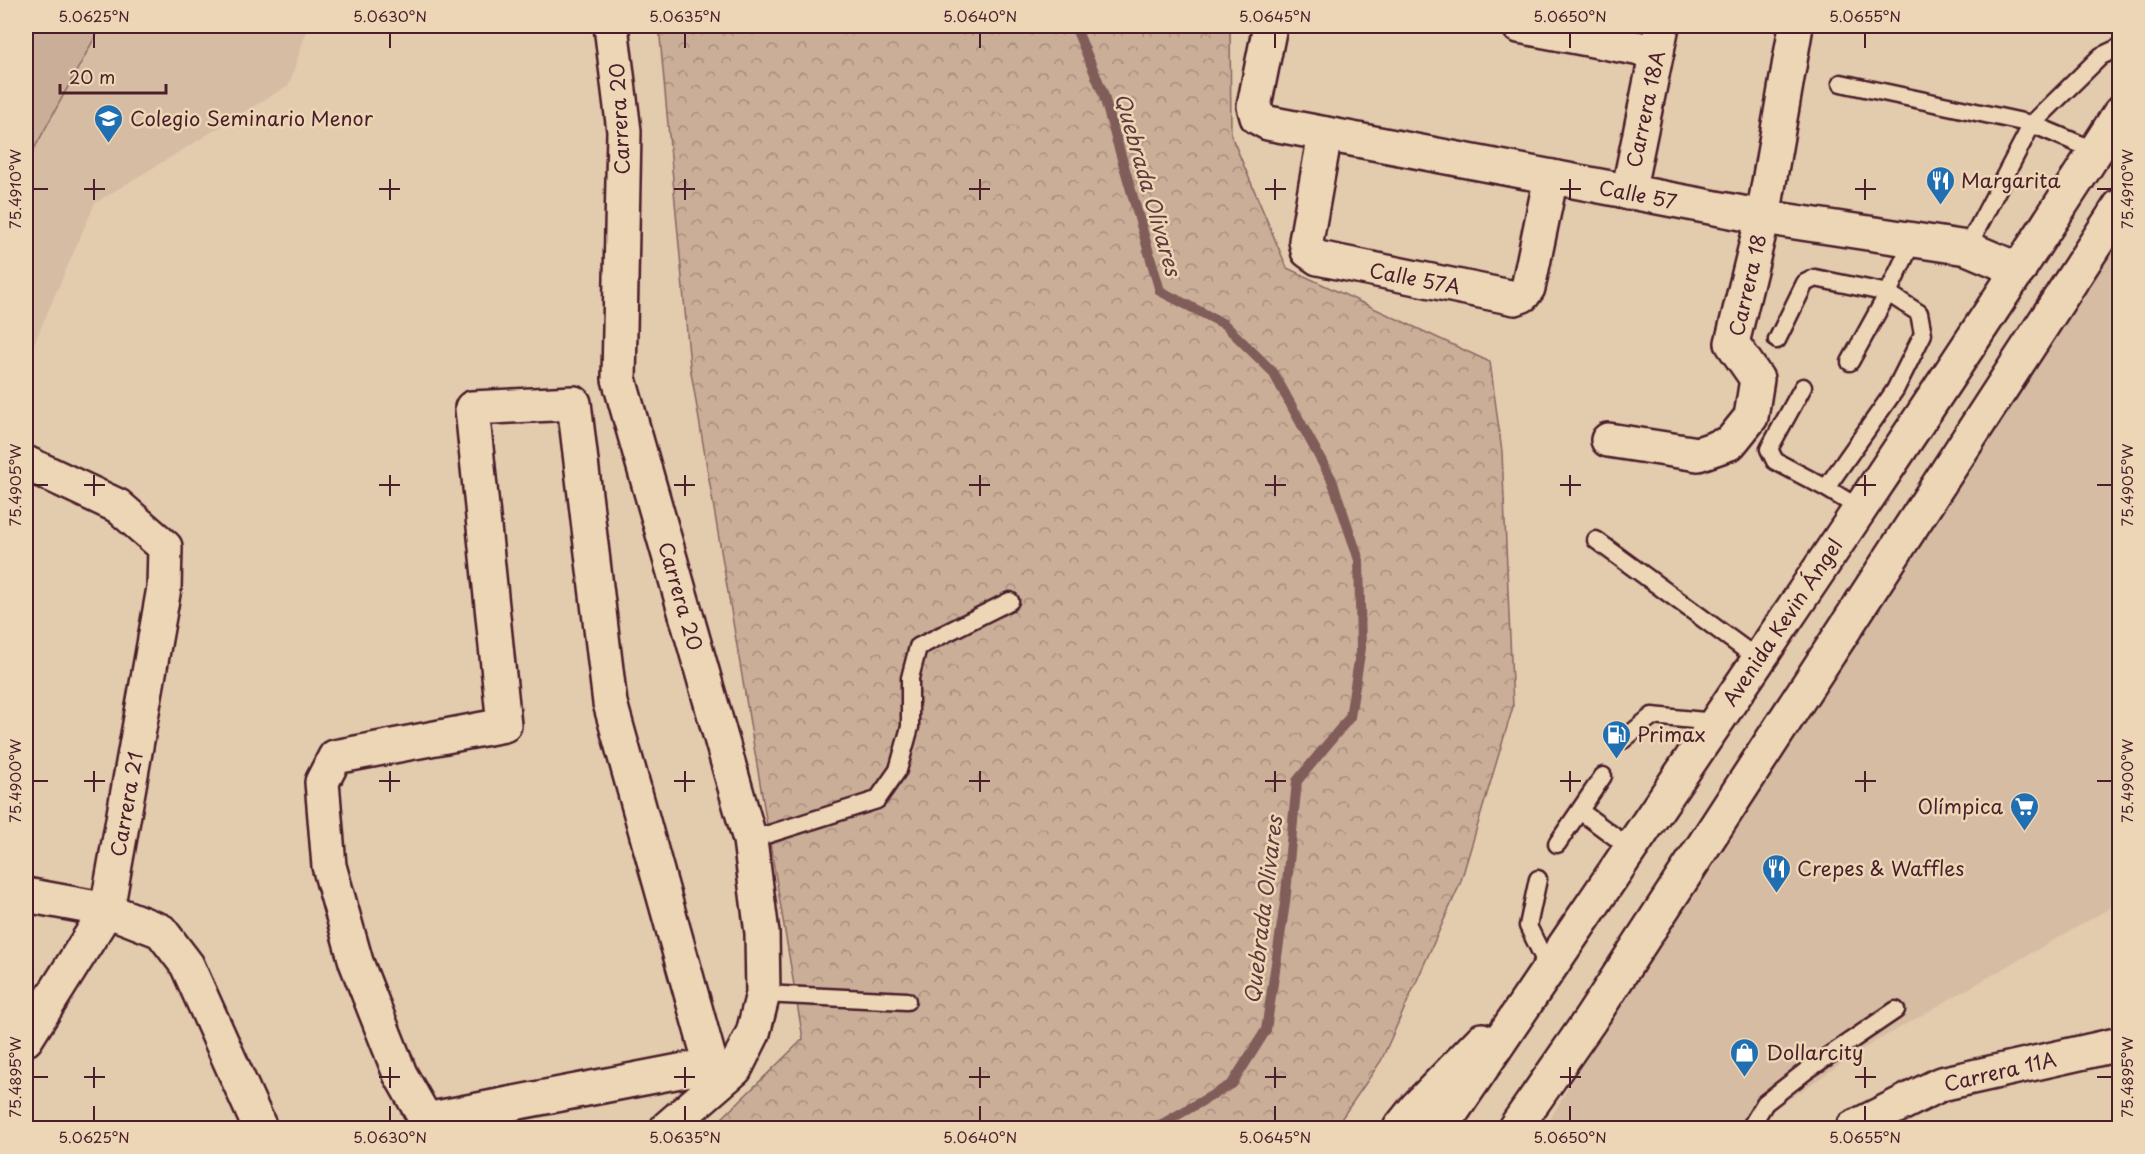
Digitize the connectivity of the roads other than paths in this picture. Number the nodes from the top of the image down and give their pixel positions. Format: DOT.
graph roads {
  1 [pos="611,26"];
  2 [pos="1270,26"];
  3 [pos="1519,26"];
  4 [pos="1796,26"];
  5 [pos="1660,39"];
  6 [pos="2120,47"];
  7 [pos="1840,83"];
  8 [pos="2120,113"];
  9 [pos="2032,123"];
  10 [pos="1325,134"];
  11 [pos="2096,151"];
  12 [pos="1551,177"];
  13 [pos="1628,193"];
  14 [pos="2120,206"];
  15 [pos="1763,217"];
  16 [pos="1913,240"];
  17 [pos="1967,248"];
  18 [pos="2019,270"];
  19 [pos="1888,293"];
  20 [pos="1777,340"];
  21 [pos="1850,362"];
  22 [pos="1803,387"];
  23 [pos="1608,440"];
  24 [pos="26,463"];
  25 [pos="1826,488"];
  26 [pos="1859,508"];
  27 [pos="1596,540"];
  28 [pos="1010,601"];
  29 [pos="1758,659"];
  30 [pos="1715,722"];
  31 [pos="1623,740"];
  32 [pos="1603,776"];
  33 [pos="1580,811"];
  34 [pos="750,840"];
  35 [pos="1557,844"];
  36 [pos="1630,848"];
  37 [pos="1538,879"];
  38 [pos="26,895"];
  39 [pos="107,910"];
  40 [pos="1546,974"];
  41 [pos="763,994"];
  42 [pos="907,1001"];
  43 [pos="1896,1010"];
  44 [pos="1590,1020"];
  45 [pos="26,1039"];
  46 [pos="2120,1044"];
  47 [pos="1408,1118"];
  48 [pos="426,1124"];
  49 [pos="260,1128"];
  50 [pos="667,1128"];
  51 [pos="1441,1128"];
  52 [pos="1515,1128"];
  53 [pos="1533,1128"];
  54 [pos="1750,1128"];
  55 [pos="1853,1128"];
  1 -- 34 [label="street, Carrera 20"];
  2 -- 10 [label="street, Calle 57"];
  3 -- 5 [label="street"];
  4 -- 15 [label="street, Carrera 18"];
  5 -- 13 [label="street, Carrera 18A"];
  6 -- 9 [label="lane"];
  7 -- 9 [label="lane"];
  8 -- 11 [label="street, Avenida Kevin Ángel"];
  9 -- 11 [label="lane"];
  9 -- 17 [label="lane"];
  10 -- 12 [label="street, Calle 57"];
  10 -- 12 [label="street, Calle 57A"];
  11 -- 18 [label="street, Avenida Kevin Ángel"];
  12 -- 13 [label="street, Calle 57"];
  13 -- 15 [label="street, Calle 57"];
  14 -- 44 [label="street"];
  15 -- 16 [label="street, Calle 57"];
  15 -- 23 [label="street, Carrera 18"];
  16 -- 17 [label="street, Calle 57"];
  16 -- 19 [label="lane"];
  17 -- 18 [label="street, Calle 57"];
  18 -- 26 [label="street, Avenida Kevin Ángel"];
  19 -- 20 [label="lane"];
  19 -- 21 [label="lane"];
  19 -- 25 [label="lane"];
  22 -- 25 [label="lane"];
  24 -- 39 [label="street, Carrera 21"];
  25 -- 26 [label="lane"];
  26 -- 29 [label="street, Avenida Kevin Ángel"];
  27 -- 29 [label="lane"];
  28 -- 34 [label="lane"];
  29 -- 30 [label="street, Avenida Kevin Ángel"];
  30 -- 31 [label="lane"];
  30 -- 36 [label="street, Avenida Kevin Ángel"];
  32 -- 33 [label="lane"];
  33 -- 35 [label="lane"];
  33 -- 36 [label="lane"];
  34 -- 41 [label="street, Carrera 20"];
  36 -- 40 [label="street, Avenida Kevin Ángel"];
  37 -- 40 [label="lane"];
  38 -- 39 [label="street"];
  39 -- 45 [label="street, Carrera 21"];
  39 -- 49 [label="street"];
  40 -- 47 [label="street"];
  40 -- 51 [label="street, Avenida Kevin Ángel"];
  41 -- 42 [label="lane"];
  41 -- 50 [label="street, Carrera 20"];
  43 -- 54 [label="lane"];
  44 -- 52 [label="street"];
  44 -- 53 [label="street"];
  46 -- 55 [label="street, Carrera 11A"];
  48 -- 48 [label="street"];
}
